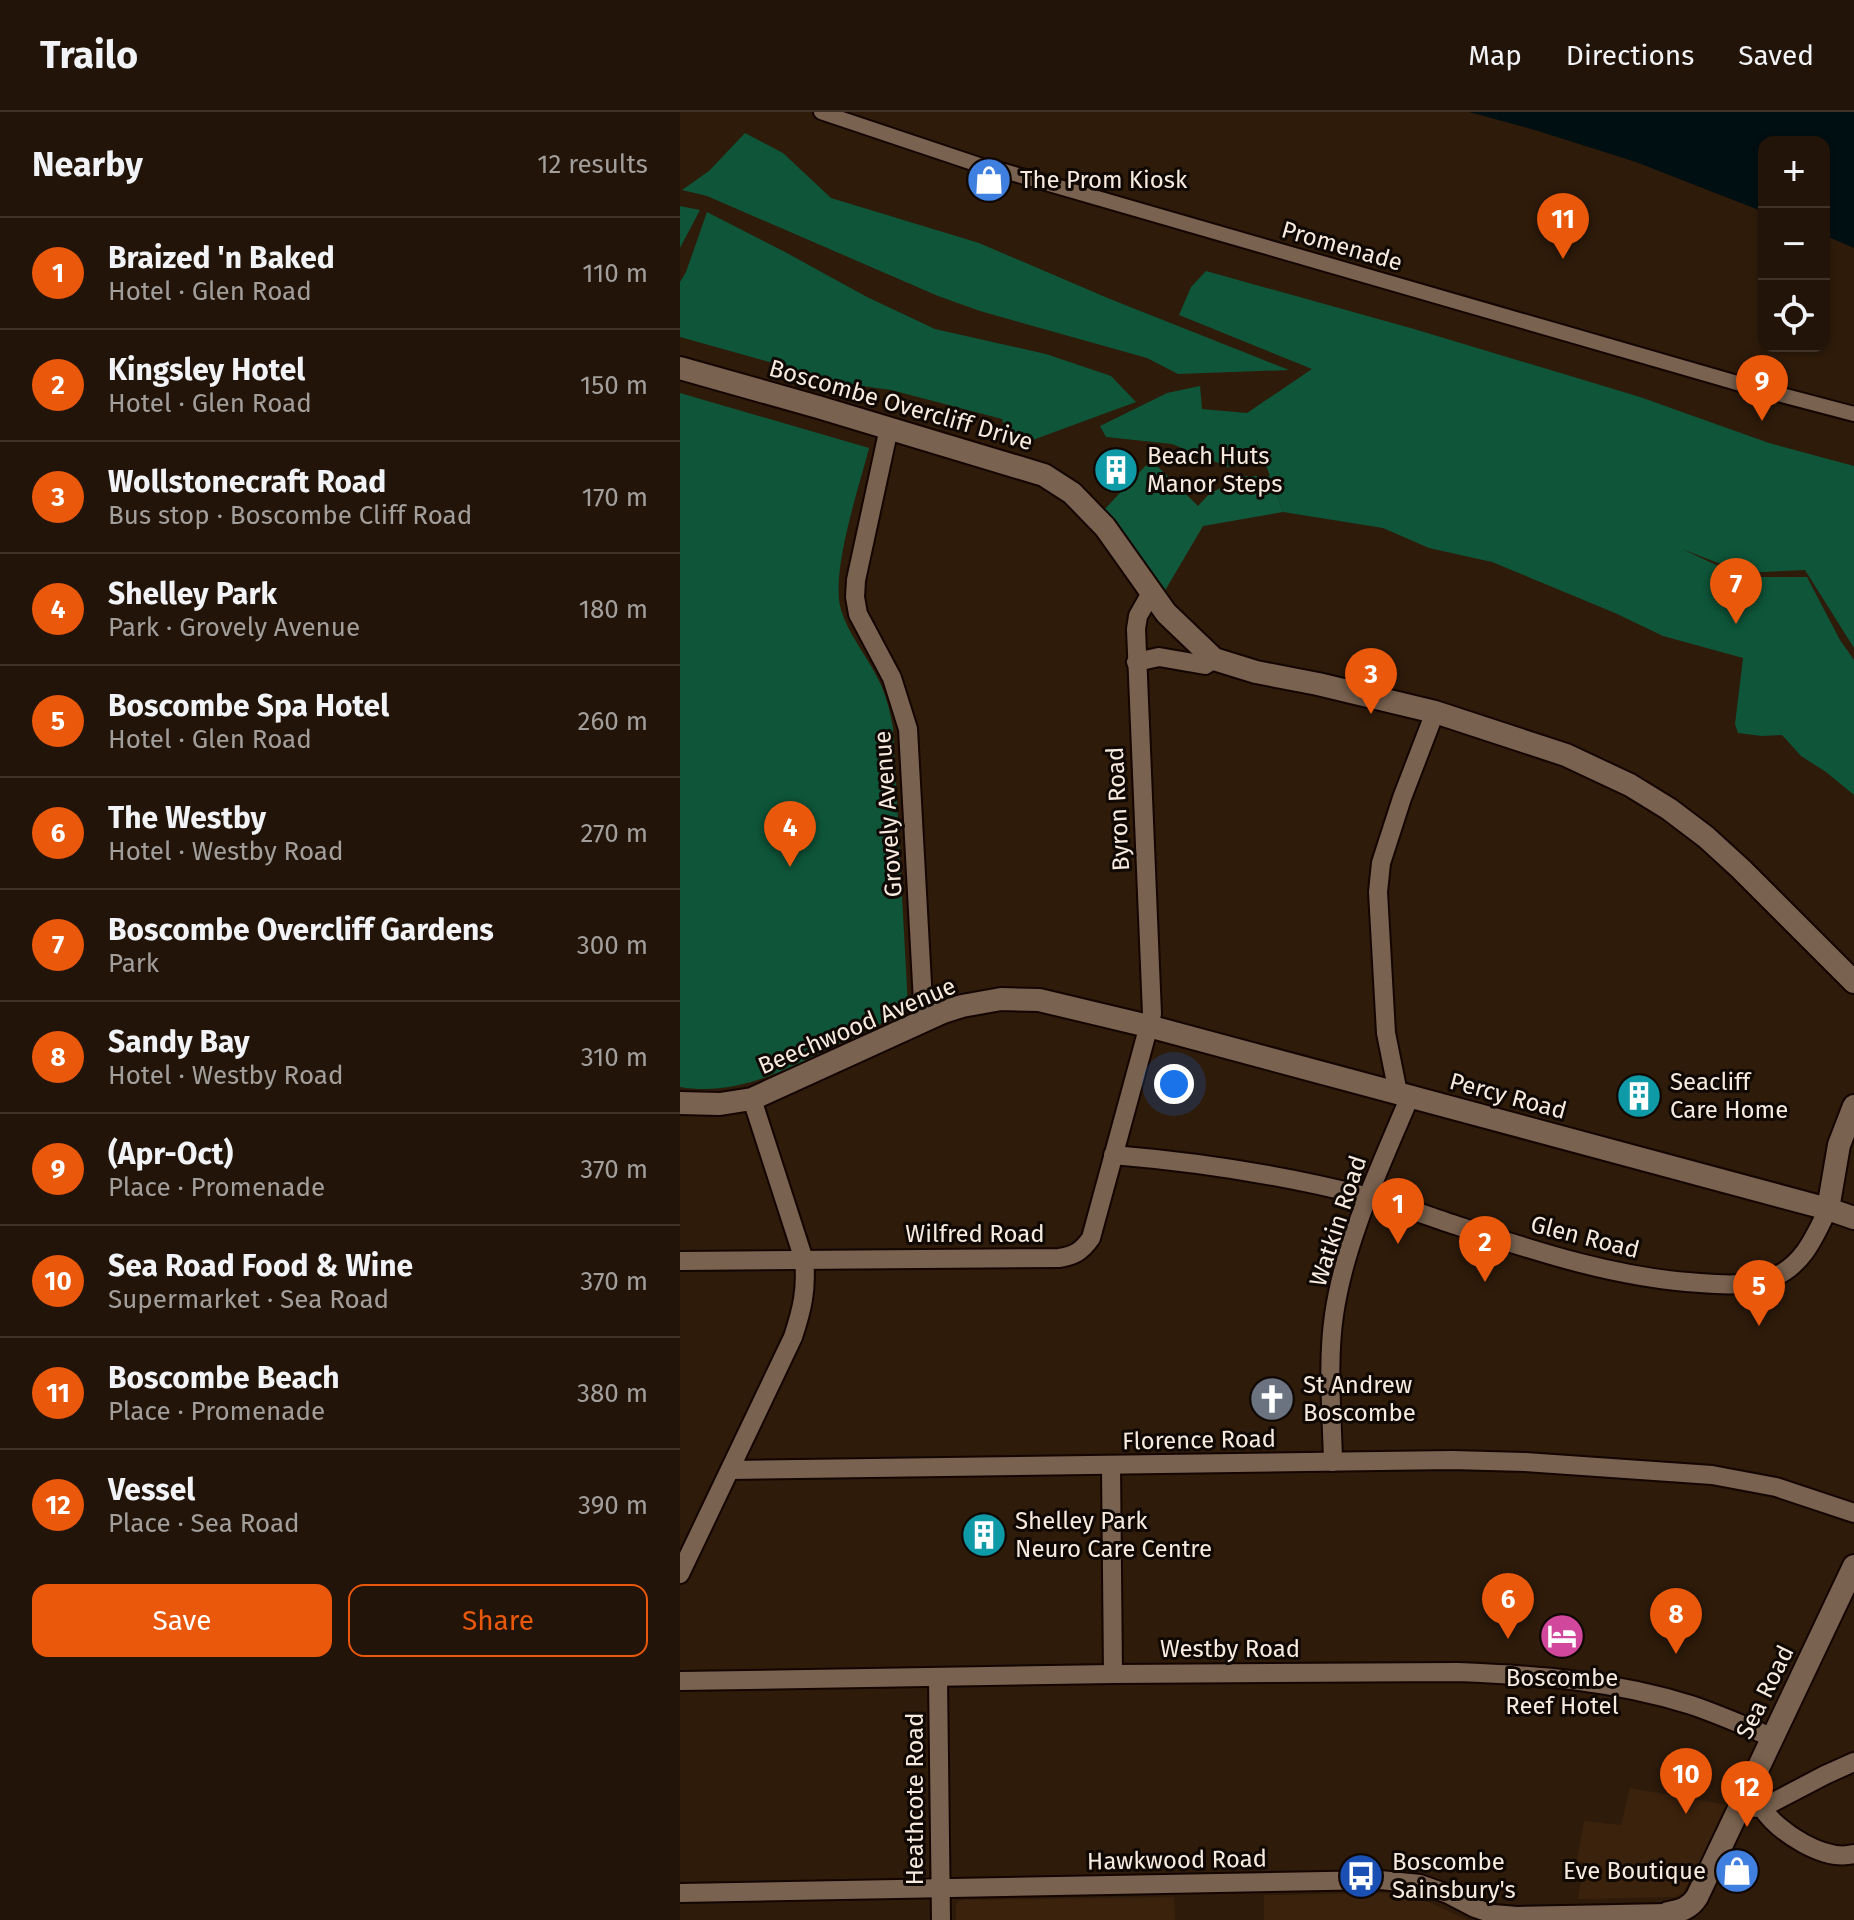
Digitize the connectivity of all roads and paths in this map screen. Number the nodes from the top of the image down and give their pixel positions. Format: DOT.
graph roads {
  1 [pos="821,112"];
  2 [pos="680,368"];
  3 [pos="1854,414"];
  4 [pos="889,428"];
  5 [pos="1151,593"];
  6 [pos="1214,659"];
  7 [pos="1136,662"];
  8 [pos="1435,712"];
  9 [pos="1854,982"];
  10 [pos="924,1020"];
  11 [pos="1148,1026"];
  12 [pos="1404,1094"];
  13 [pos="752,1099"];
  14 [pos="680,1103"];
  15 [pos="1854,1106"];
  16 [pos="1113,1155"];
  17 [pos="1368,1196"];
  18 [pos="1828,1209"];
  19 [pos="1854,1218"];
  20 [pos="804,1260"];
  21 [pos="680,1261"];
  22 [pos="1333,1462"];
  23 [pos="1111,1466"];
  24 [pos="730,1470"];
  25 [pos="1854,1513"];
  26 [pos="1854,1566"];
  27 [pos="680,1574"];
  28 [pos="1113,1674"];
  29 [pos="938,1678"];
  30 [pos="680,1681"];
  31 [pos="1771,1737"];
  32 [pos="1854,1762"];
  33 [pos="1738,1807"];
  34 [pos="1762,1808"];
  35 [pos="1854,1854"];
  36 [pos="940,1887"];
  37 [pos="680,1893"];
  38 [pos="1668,1913"];
  39 [pos="941,1920"];
  1 -- 3 [label="street, Promenade"];
  2 -- 4 [label="street, Boscombe Overcliff Drive"];
  4 -- 5 [label="street, Boscombe Overcliff Drive"];
  4 -- 10 [label="street, Grovely Avenue"];
  5 -- 6 [label="street, Boscombe Overcliff Drive"];
  5 -- 7 [label="street, Byron Road"];
  6 -- 7 [label="street"];
  6 -- 8 [label="street"];
  7 -- 11 [label="street, Byron Road"];
  8 -- 9 [label="street"];
  8 -- 12 [label="street"];
  10 -- 11 [label="street, Beechwood Avenue"];
  10 -- 13 [label="street, Beechwood Avenue"];
  11 -- 12 [label="street, Percy Road"];
  11 -- 16 [label="street, Wilfred Road"];
  12 -- 17 [label="street, Watkin Road"];
  12 -- 18 [label="street, Percy Road"];
  13 -- 14 [label="street, Beechwood Avenue"];
  13 -- 20 [label="street"];
  15 -- 18 [label="street"];
  16 -- 17 [label="street, Glen Road"];
  16 -- 20 [label="street, Wilfred Road"];
  17 -- 18 [label="street, Glen Road"];
  17 -- 22 [label="street, Watkin Road"];
  18 -- 19 [label="street, Percy Road"];
  20 -- 21 [label="street, Wilfred Road"];
  20 -- 24 [label="street"];
  22 -- 23 [label="street, Florence Road"];
  22 -- 25 [label="street, Florence Road"];
  23 -- 24 [label="street, Florence Road"];
  23 -- 28 [label="street"];
  24 -- 27 [label="street"];
  26 -- 31 [label="street, Sea Road"];
  28 -- 29 [label="street, Westby Road"];
  28 -- 31 [label="street, Westby Road"];
  29 -- 30 [label="street, Westby Road"];
  29 -- 36 [label="street, Heathcote Road"];
  31 -- 33 [label="street, Sea Road"];
  32 -- 34 [label="street"];
  33 -- 34 [label="street"];
  33 -- 38 [label="street, Sea Road"];
  34 -- 35 [label="street"];
  36 -- 37 [label="street, Hawkwood Road"];
  36 -- 38 [label="street, Hawkwood Road"];
  36 -- 39 [label="street, Heathcote Road"];
}
